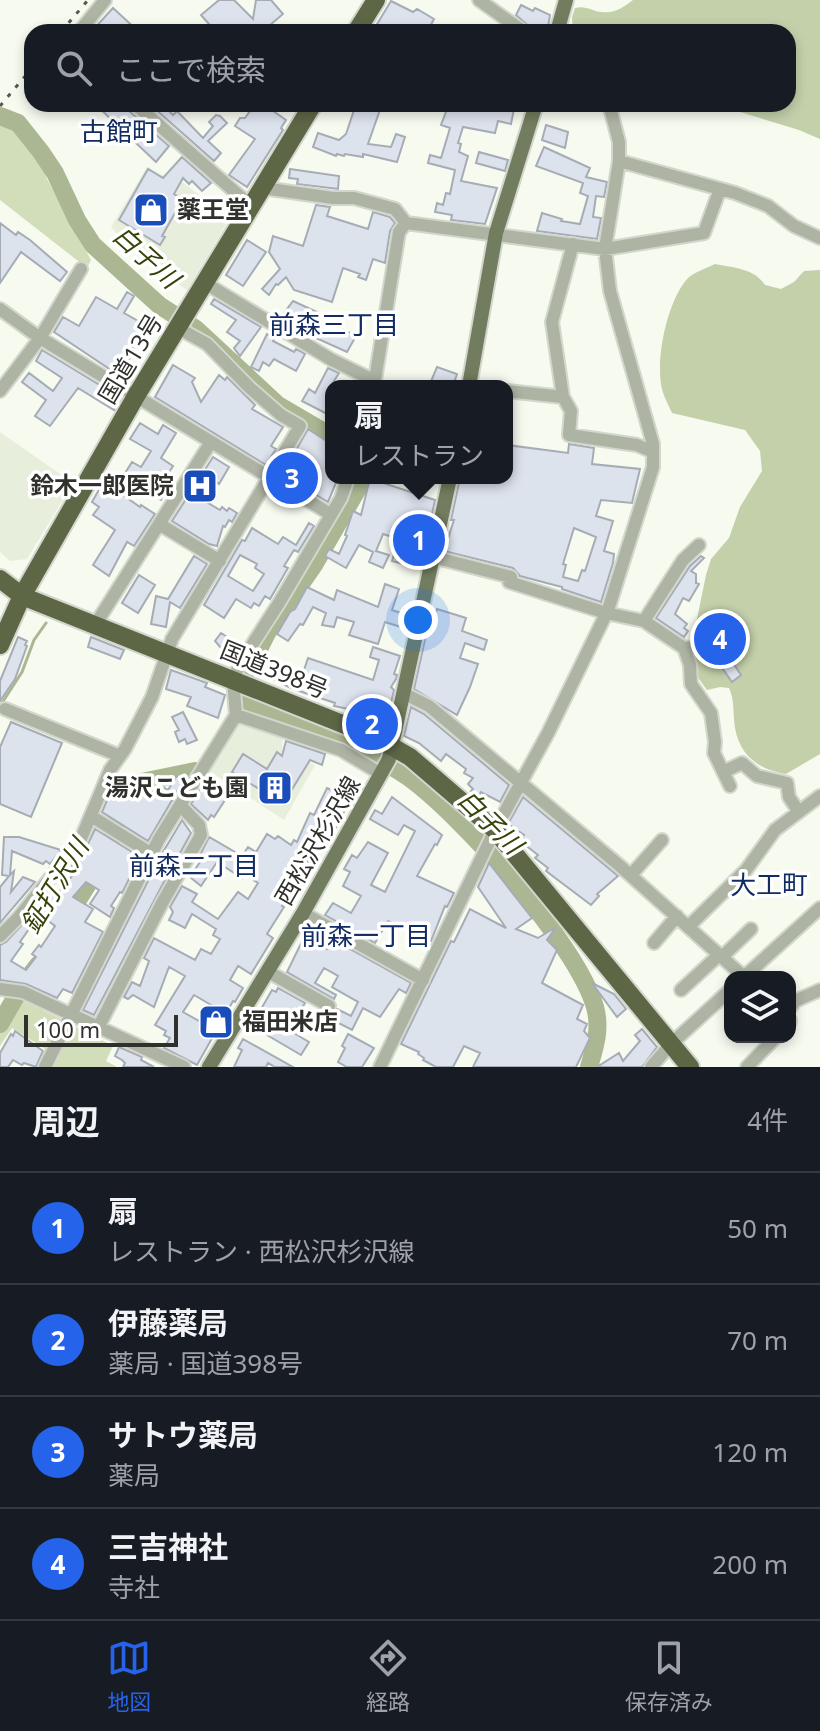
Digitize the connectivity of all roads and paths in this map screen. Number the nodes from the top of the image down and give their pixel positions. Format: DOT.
graph roads {
  1 [pos="105,0"];
  2 [pos="376,0"];
  3 [pos="479,0"];
  4 [pos="566,0"];
  5 [pos="86,24"];
  6 [pos="362,24"];
  7 [pos="513,24"];
  8 [pos="559,24"];
  9 [pos="144,112"];
  10 [pos="308,112"];
  11 [pos="534,112"];
  12 [pos="611,112"];
  13 [pos="619,161"];
  14 [pos="263,188"];
  15 [pos="720,189"];
  16 [pos="251,206"];
  17 [pos="406,223"];
  18 [pos="496,233"];
  19 [pos="820,238"];
  20 [pos="573,244"];
  21 [pos="605,249"];
  22 [pos="81,269"];
  23 [pos="205,283"];
  24 [pos="0,309"];
  25 [pos="178,328"];
  26 [pos="40,338"];
  27 [pos="369,380"];
  28 [pos="374,380"];
  29 [pos="470,380"];
  30 [pos="0,391"];
  31 [pos="513,392"];
  32 [pos="136,396"];
  33 [pos="563,397"];
  34 [pos="211,442"];
  35 [pos="653,452"];
  36 [pos="270,478"];
  37 [pos="346,484"];
  38 [pos="449,484"];
  39 [pos="330,514"];
  40 [pos="159,524"];
  41 [pos="699,545"];
  42 [pos="433,557"];
  43 [pos="220,561"];
  44 [pos="0,579"];
  45 [pos="22,596"];
  46 [pos="606,613"];
  47 [pos="644,621"];
  48 [pos="95,625"];
  49 [pos="0,645"];
  50 [pos="705,647"];
  51 [pos="684,648"];
  52 [pos="167,655"];
  53 [pos="233,679"];
  54 [pos="403,693"];
  55 [pos="5,709"];
  56 [pos="236,715"];
  57 [pos="120,756"];
  58 [pos="386,762"];
  59 [pos="723,772"];
  60 [pos="519,784"];
  61 [pos="730,786"];
  62 [pos="820,796"];
  63 [pos="180,805"];
  64 [pos="799,812"];
  65 [pos="91,816"];
  66 [pos="493,834"];
  67 [pos="662,840"];
  68 [pos="152,854"];
  69 [pos="631,875"];
  70 [pos="820,908"];
  71 [pos="303,913"];
  72 [pos="677,916"];
  73 [pos="689,926"];
  74 [pos="751,929"];
  75 [pos="0,936"];
  76 [pos="654,943"];
  77 [pos="720,956"];
  78 [pos="267,971"];
  79 [pos="737,971"];
  80 [pos="751,971"];
  81 [pos="423,980"];
  82 [pos="0,989"];
  83 [pos="681,990"];
  84 [pos="820,990"];
  85 [pos="724,995"];
  86 [pos="796,1001"];
  87 [pos="329,1006"];
  88 [pos="71,1016"];
  89 [pos="98,1028"];
  90 [pos="672,1043"];
  91 [pos="770,1043"];
  92 [pos="45,1067"];
  93 [pos="184,1067"];
  94 [pos="209,1067"];
  95 [pos="380,1067"];
  96 [pos="651,1067"];
  97 [pos="690,1067"];
  98 [pos="747,1067"];
  1 -- 5 [label="street"];
  2 -- 6 [label="highway"];
  3 -- 7 [label="street"];
  4 -- 8 [label="main road"];
  9 -- 16 [label="street"];
  10 -- 14 [label="highway, 国道13号"];
  11 -- 18 [label="main road"];
  12 -- 13 [label="street"];
  13 -- 15 [label="street"];
  13 -- 21 [label="street"];
  14 -- 16 [label="highway, 国道13号"];
  14 -- 17 [label="street"];
  15 -- 19 [label="street"];
  15 -- 21 [label="street"];
  16 -- 23 [label="highway, 国道13号"];
  17 -- 18 [label="street"];
  17 -- 28 [label="street"];
  18 -- 20 [label="street"];
  18 -- 29 [label="main road"];
  20 -- 21 [label="street"];
  20 -- 33 [label="street"];
  21 -- 35 [label="street"];
  22 -- 26 [label="street"];
  23 -- 25 [label="highway, 国道13号"];
  23 -- 27 [label="street"];
  24 -- 26 [label="street"];
  25 -- 32 [label="highway, 国道13号"];
  25 -- 36 [label="street"];
  26 -- 30 [label="street"];
  26 -- 32 [label="street"];
  31 -- 33 [label="street"];
  32 -- 34 [label="street"];
  32 -- 45 [label="highway, 国道13号"];
  33 -- 35 [label="street"];
  34 -- 36 [label="street"];
  34 -- 40 [label="street"];
  35 -- 46 [label="street"];
  36 -- 39 [label="street"];
  36 -- 43 [label="street"];
  37 -- 39 [label="street"];
  38 -- 42 [label="main road, 西松沢杉沢線"];
  39 -- 53 [label="street"];
  40 -- 43 [label="street"];
  40 -- 48 [label="street"];
  41 -- 47 [label="street"];
  42 -- 46 [label="street"];
  42 -- 54 [label="main road, 西松沢杉沢線"];
  43 -- 52 [label="street"];
  44 -- 45 [label="highway, 国道398号"];
  45 -- 48 [label="highway, 国道398号"];
  45 -- 49 [label="highway, 国道13号"];
  46 -- 47 [label="street"];
  46 -- 60 [label="street"];
  47 -- 51 [label="street"];
  48 -- 52 [label="highway, 国道398号"];
  50 -- 51 [label="street"];
  51 -- 59 [label="street"];
  52 -- 53 [label="highway, 国道398号"];
  52 -- 57 [label="street"];
  53 -- 56 [label="street"];
  53 -- 58 [label="highway, 国道398号"];
  54 -- 58 [label="main road, 西松沢杉沢線"];
  54 -- 60 [label="street"];
  55 -- 57 [label="street"];
  56 -- 58 [label="street"];
  56 -- 63 [label="street"];
  57 -- 65 [label="street"];
  58 -- 66 [label="highway, 国道398号"];
  58 -- 71 [label="main road, 西松沢杉沢線"];
  59 -- 61 [label="street"];
  59 -- 64 [label="street"];
  60 -- 66 [label="street"];
  60 -- 69 [label="street"];
  62 -- 64 [label="street"];
  63 -- 68 [label="street"];
  63 -- 89 [label="street"];
  64 -- 73 [label="street"];
  65 -- 68 [label="street"];
  65 -- 75 [label="street"];
  66 -- 81 [label="street"];
  66 -- 90 [label="highway, 国道398号"];
  67 -- 69 [label="street"];
  68 -- 88 [label="street"];
  69 -- 72 [label="street"];
  70 -- 80 [label="street"];
  71 -- 78 [label="main road, 西松沢杉沢線"];
  71 -- 81 [label="street"];
  72 -- 73 [label="street"];
  72 -- 76 [label="street"];
  73 -- 77 [label="street"];
  74 -- 77 [label="street"];
  77 -- 79 [label="street"];
  77 -- 83 [label="street"];
  78 -- 87 [label="street"];
  78 -- 94 [label="main road, 西松沢杉沢線"];
  81 -- 95 [label="street"];
  82 -- 88 [label="street"];
  84 -- 86 [label="street"];
  85 -- 90 [label="street"];
  88 -- 89 [label="street"];
  88 -- 92 [label="street"];
  89 -- 93 [label="street"];
  90 -- 96 [label="street"];
  90 -- 97 [label="highway, 国道398号"];
  91 -- 98 [label="street"];
}
